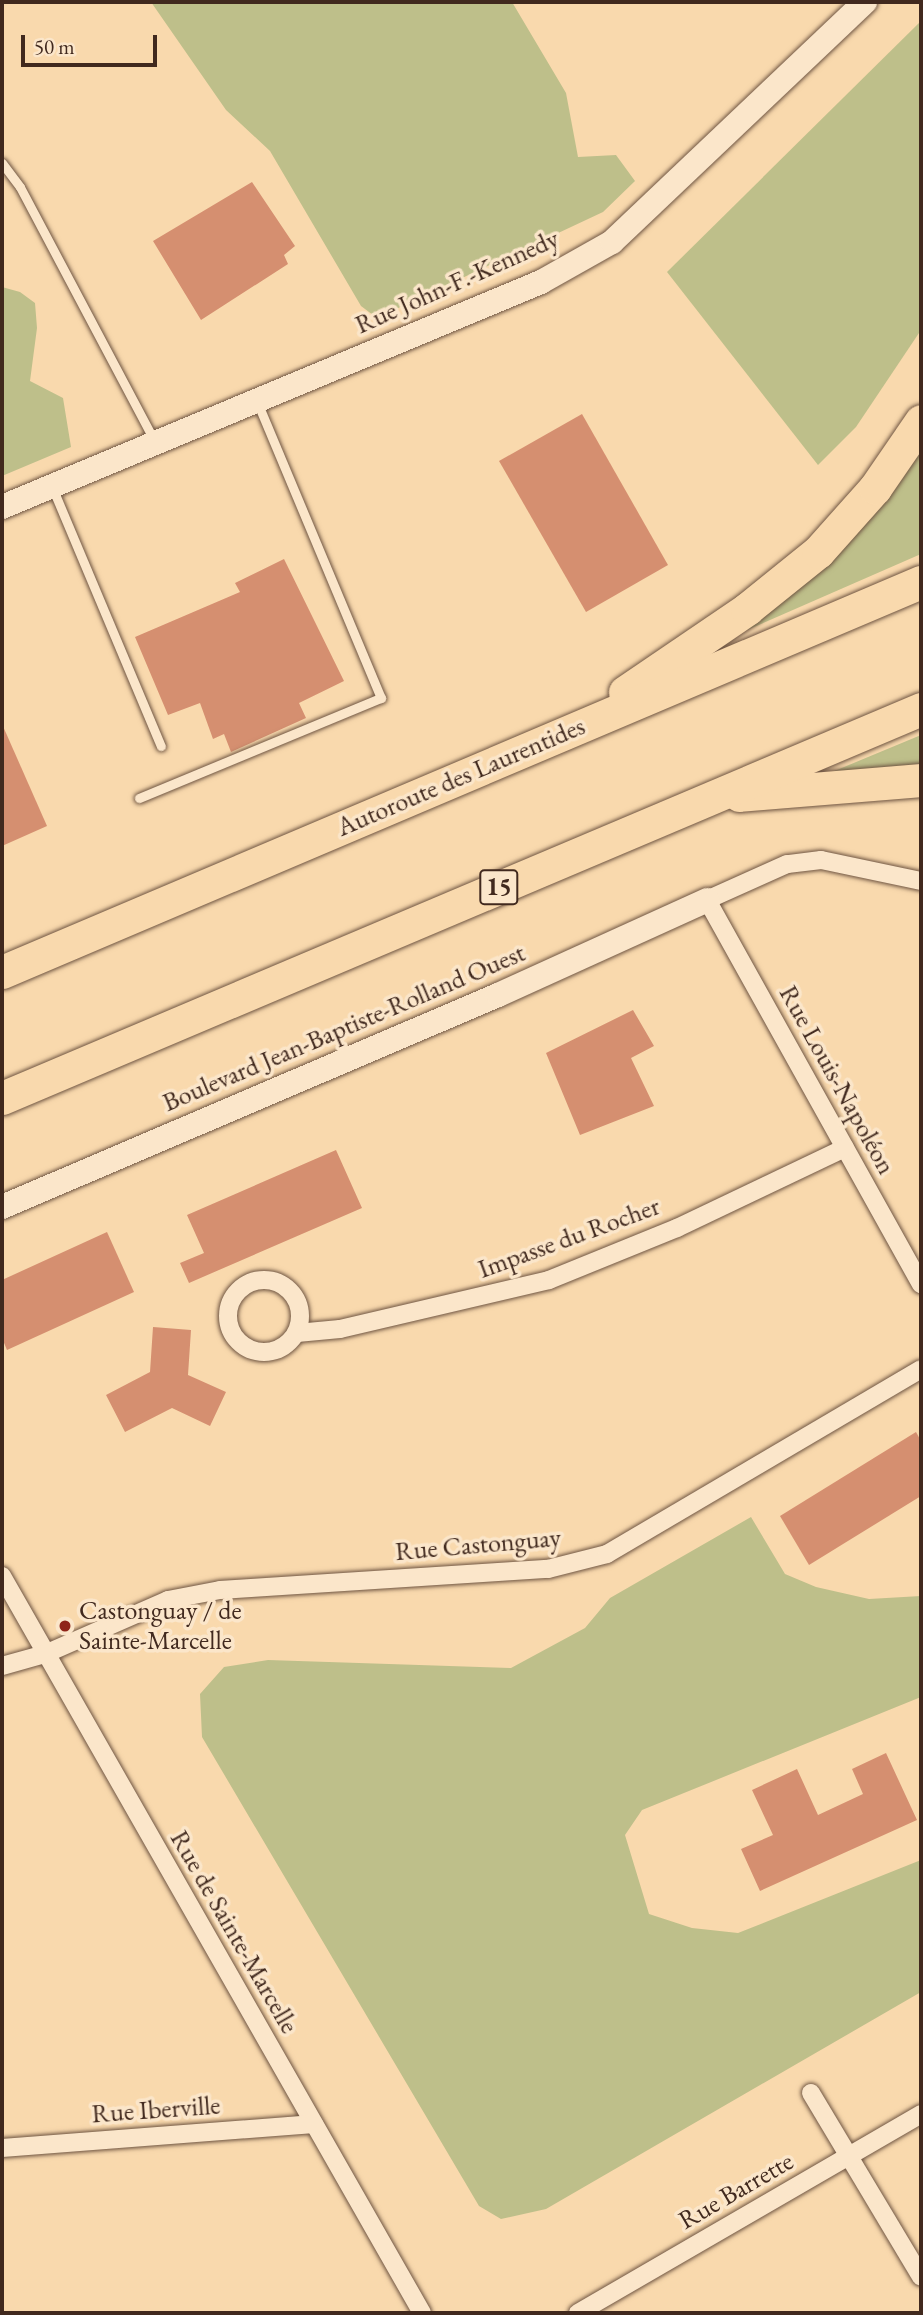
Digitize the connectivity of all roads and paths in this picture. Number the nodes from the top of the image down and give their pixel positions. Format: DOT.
graph roads {
  1 [pos="865,2"];
  2 [pos="2,163"];
  3 [pos="256,401"];
  4 [pos="921,421"];
  5 [pos="156,443"];
  6 [pos="52,486"];
  7 [pos="2,507"];
  8 [pos="921,582"];
  9 [pos="921,709"];
  10 [pos="565,732"];
  11 [pos="161,746"];
  12 [pos="921,780"];
  13 [pos="712,797"];
  14 [pos="139,798"];
  15 [pos="921,881"];
  16 [pos="707,900"];
  17 [pos="2,972"];
  18 [pos="2,1098"];
  19 [pos="845,1148"];
  20 [pos="2,1207"];
  21 [pos="921,1286"];
  22 [pos="297,1333"];
  23 [pos="921,1369"];
  24 [pos="2,1576"];
  25 [pos="45,1654"];
  26 [pos="2,1666"];
  27 [pos="811,2093"];
  28 [pos="921,2114"];
  29 [pos="314,2124"];
  30 [pos="2,2148"];
  31 [pos="849,2156"];
  32 [pos="921,2277"];
  33 [pos="422,2313"];
  34 [pos="578,2313"];
  1 -- 3 [label="street, Rue John-F.-Kennedy"];
  2 -- 5 [label="lane"];
  3 -- 5 [label="street, Rue John-F.-Kennedy"];
  3 -- 14 [label="lane"];
  4 -- 10 [label="highway"];
  5 -- 6 [label="street, Rue John-F.-Kennedy"];
  6 -- 7 [label="street, Rue John-F.-Kennedy"];
  6 -- 11 [label="lane"];
  8 -- 10 [label="highway, Autoroute des Laurentides"];
  9 -- 13 [label="highway, 15"];
  10 -- 17 [label="highway, Autoroute des Laurentides"];
  12 -- 13 [label="highway"];
  13 -- 18 [label="highway, 15"];
  15 -- 16 [label="street"];
  16 -- 19 [label="street, Rue Louis-Napoléon"];
  16 -- 20 [label="street, Boulevard Jean-Baptiste-Rolland Ouest"];
  19 -- 21 [label="street, Rue Louis-Napoléon"];
  19 -- 22 [label="street, Impasse du Rocher"];
  22 -- 22 [label="street, Impasse du Rocher"];
  23 -- 25 [label="street, Rue Castonguay"];
  24 -- 25 [label="street, Rue de Sainte-Marcelle"];
  25 -- 26 [label="street, Rue Castonguay"];
  25 -- 29 [label="street, Rue de Sainte-Marcelle"];
  27 -- 31 [label="street"];
  28 -- 31 [label="street, Rue Barrette"];
  29 -- 30 [label="street, Rue Iberville"];
  29 -- 33 [label="street, Rue de Sainte-Marcelle"];
  31 -- 32 [label="street"];
  31 -- 34 [label="street, Rue Barrette"];
}
